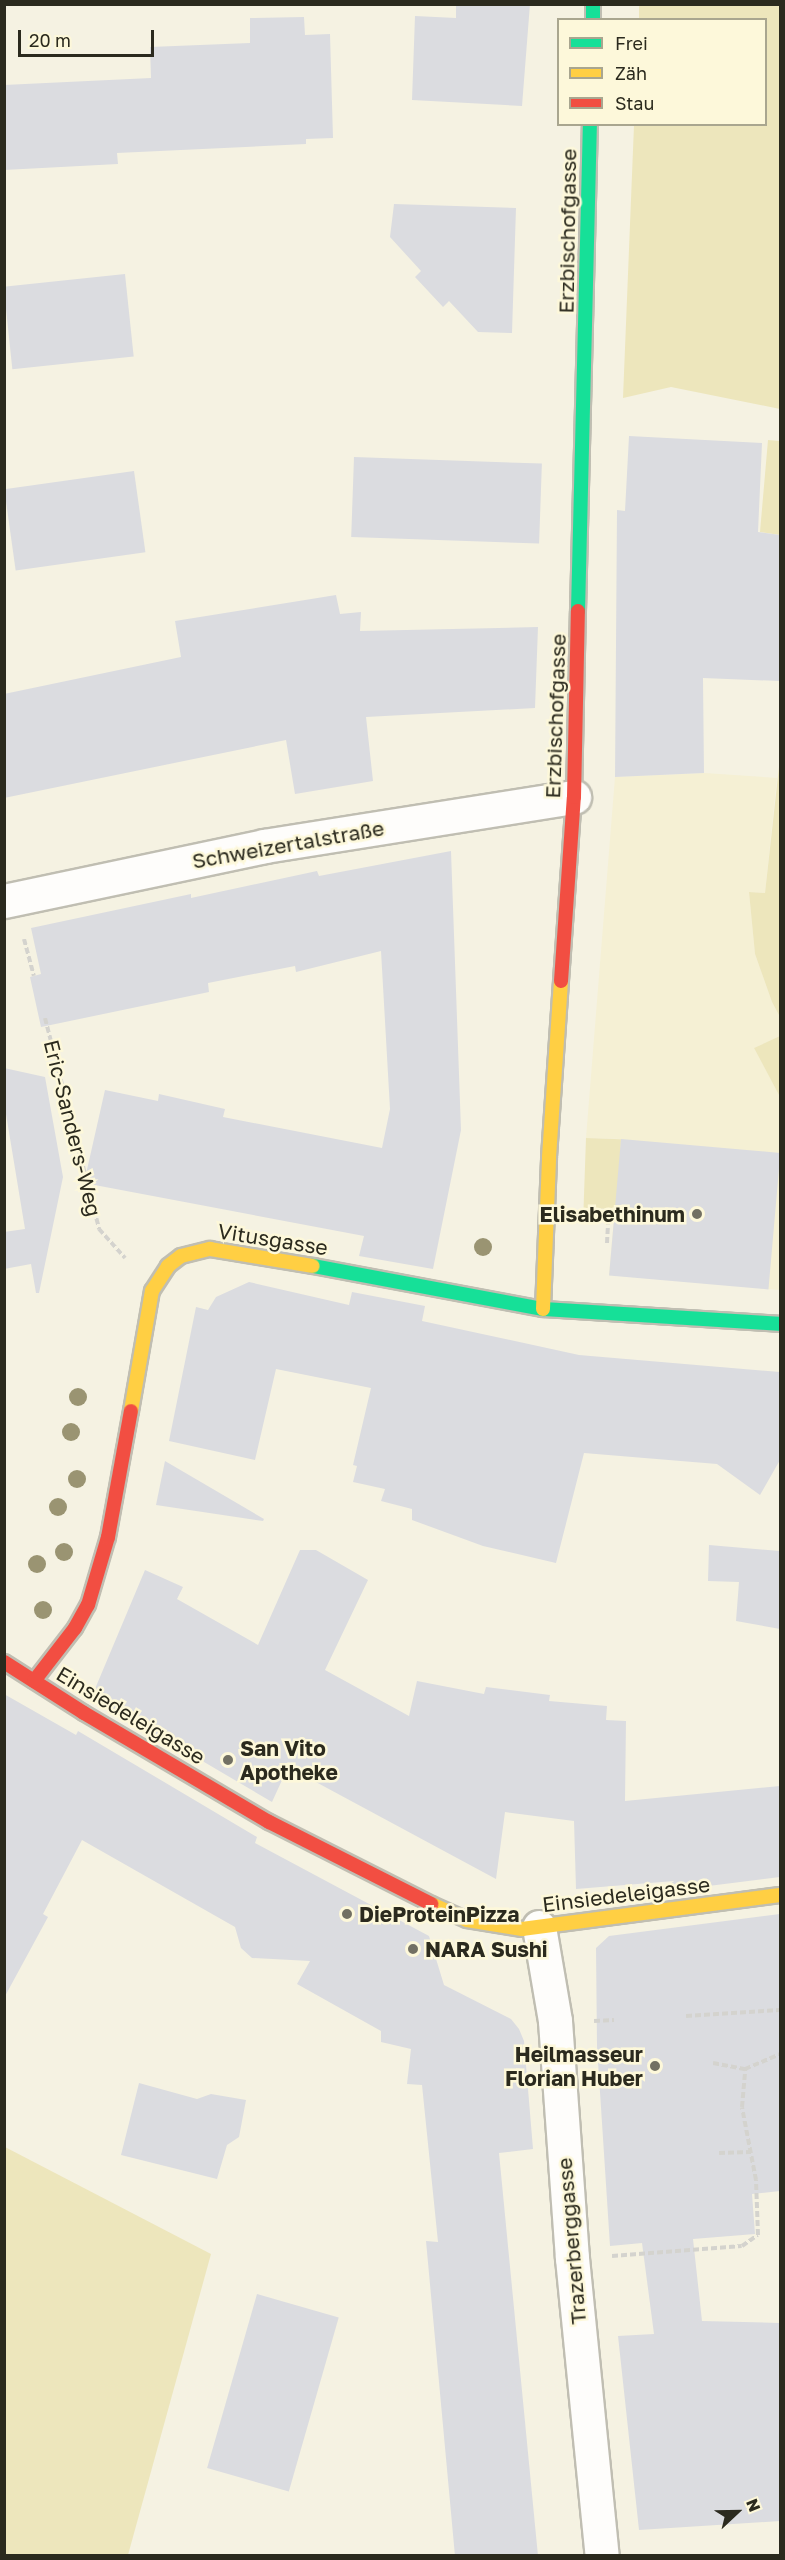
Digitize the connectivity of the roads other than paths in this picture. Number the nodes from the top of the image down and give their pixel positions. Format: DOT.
graph roads {
  1 [pos="590,126"];
  2 [pos="574,797"];
  3 [pos="4,901"];
  4 [pos="543,1309"];
  5 [pos="780,1324"];
  6 [pos="4,1662"];
  7 [pos="34,1681"];
  8 [pos="780,1895"];
  9 [pos="540,1927"];
  10 [pos="602,2556"];
  1 -- 2 [label="street, Erzbischofgasse"];
  2 -- 3 [label="street, Schweizertalstraße"];
  2 -- 4 [label="street, Erzbischofgasse"];
  4 -- 5 [label="street, Vitusgasse"];
  4 -- 7 [label="street, Vitusgasse"];
  6 -- 7 [label="street, Einsiedeleigasse"];
  7 -- 9 [label="street, Einsiedeleigasse"];
  8 -- 9 [label="street, Einsiedeleigasse"];
  9 -- 10 [label="street, Trazerberggasse"];
}
